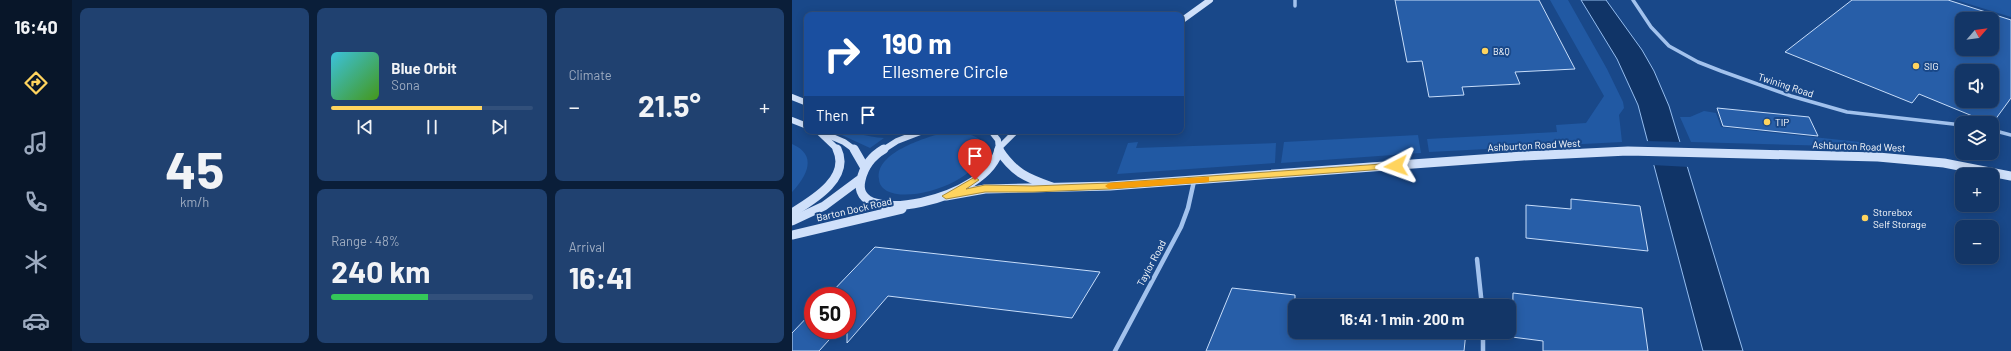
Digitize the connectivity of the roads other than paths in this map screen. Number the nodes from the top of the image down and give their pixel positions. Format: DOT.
graph roads {
  1 [pos="1210,0"];
  2 [pos="1295,0"];
  3 [pos="1633,0"];
  4 [pos="1295,6"];
  5 [pos="1184,19"];
  6 [pos="792,97"];
  7 [pos="804,103"];
  8 [pos="792,120"];
  9 [pos="1955,124"];
  10 [pos="804,125"];
  11 [pos="1999,132"];
  12 [pos="821,134"];
  13 [pos="824,134"];
  14 [pos="916,134"];
  15 [pos="994,134"];
  16 [pos="1013,134"];
  17 [pos="2011,135"];
  18 [pos="999,148"];
  19 [pos="864,168"];
  20 [pos="2011,176"];
  21 [pos="859,180"];
  22 [pos="1194,181"];
  23 [pos="1058,189"];
  24 [pos="946,196"];
  25 [pos="922,203"];
  26 [pos="792,213"];
  27 [pos="792,221"];
  28 [pos="792,235"];
  29 [pos="1477,259"];
  30 [pos="1481,299"];
  31 [pos="1483,339"];
  32 [pos="1115,351"];
  33 [pos="1483,351"];
  1 -- 5 [label="main road"];
  2 -- 4 [label="street"];
  3 -- 9 [label="street, Twining Road"];
  6 -- 7 [label="main road"];
  8 -- 10 [label="main road"];
  11 -- 17 [label="street"];
  12 -- 26 [label="main road"];
  13 -- 19 [label="main road"];
  14 -- 19 [label="main road"];
  15 -- 18 [label="main road, Ashburton Road West"];
  16 -- 18 [label="main road"];
  18 -- 23 [label="main road, Ashburton Road West"];
  18 -- 24 [label="main road"];
  19 -- 21 [label="main road"];
  20 -- 22 [label="main road, Ashburton Road West"];
  21 -- 25 [label="main road"];
  21 -- 27 [label="main road, Barton Dock Road"];
  22 -- 23 [label="main road, Ashburton Road West"];
  22 -- 32 [label="street, Taylor Road"];
  23 -- 24 [label="main road, Ashburton Road West"];
  24 -- 25 [label="main road"];
  25 -- 28 [label="main road, Barton Dock Road"];
  29 -- 30 [label="street"];
  31 -- 33 [label="street"];
}
